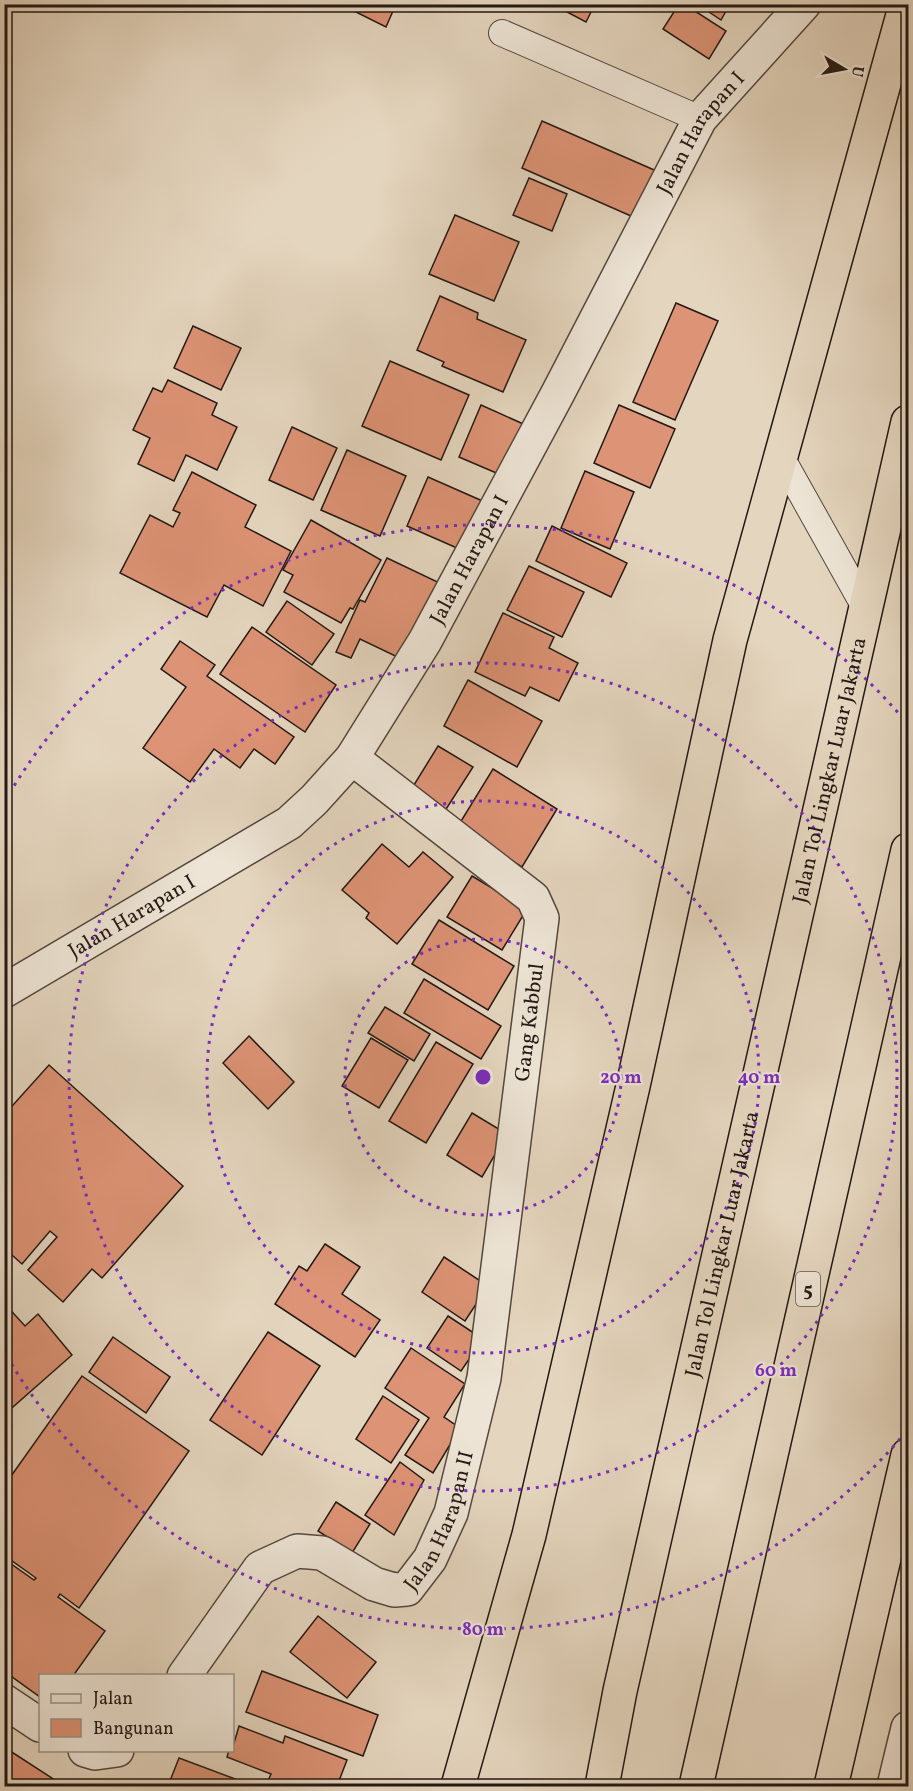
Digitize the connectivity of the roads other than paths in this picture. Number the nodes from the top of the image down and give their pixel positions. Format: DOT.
graph roads {
  1 [pos="804,4"];
  2 [pos="906,4"];
  3 [pos="502,33"];
  4 [pos="700,119"];
  5 [pos="909,422"];
  6 [pos="781,457"];
  7 [pos="866,609"];
  8 [pos="352,758"];
  9 [pos="909,850"];
  10 [pos="4,991"];
  11 [pos="484,1378"];
  12 [pos="909,1455"];
  13 [pos="185,1674"];
  14 [pos="4,1701"];
  15 [pos="39,1724"];
  16 [pos="909,1728"];
  17 [pos="458,1786"];
  18 [pos="602,1786"];
  19 [pos="696,1786"];
  20 [pos="831,1786"];
  21 [pos="894,1786"];
  1 -- 4 [label="street, Jalan Harapan I"];
  2 -- 6 [label="highway"];
  3 -- 4 [label="lane"];
  4 -- 8 [label="street, Jalan Harapan I"];
  5 -- 7 [label="highway, Jalan Tol Lingkar Luar Jakarta"];
  6 -- 7 [label="lane"];
  6 -- 17 [label="highway"];
  7 -- 18 [label="highway, Jalan Tol Lingkar Luar Jakarta"];
  8 -- 10 [label="street, Jalan Harapan I"];
  8 -- 11 [label="street, Gang Kabbul"];
  9 -- 19 [label="highway, 5"];
  11 -- 13 [label="street, Jalan Harapan II"];
  12 -- 20 [label="highway"];
  14 -- 15 [label="street"];
  16 -- 21 [label="street"];
}
